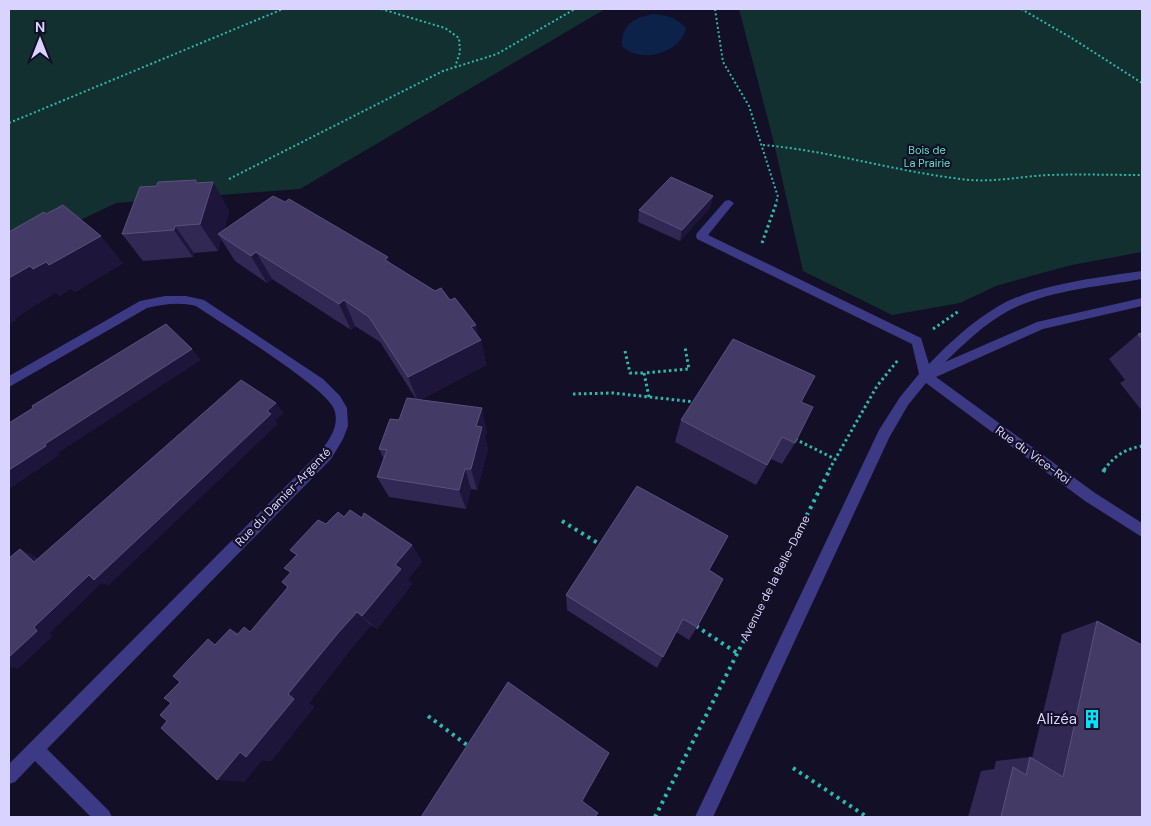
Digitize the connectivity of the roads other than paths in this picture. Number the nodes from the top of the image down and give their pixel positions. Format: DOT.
graph roads {
  1 [pos="729,203"];
  2 [pos="1142,275"];
  3 [pos="1142,302"];
  4 [pos="926,376"];
  5 [pos="9,382"];
  6 [pos="1142,531"];
  7 [pos="35,749"];
  8 [pos="9,776"];
  9 [pos="103,817"];
  10 [pos="704,817"];
  1 -- 4 [label="street"];
  2 -- 4 [label="street"];
  3 -- 4 [label="street"];
  4 -- 6 [label="street, Rue du Vice-Roi"];
  4 -- 10 [label="street"];
  5 -- 7 [label="street, Rue du Damier-Argenté"];
  7 -- 8 [label="street, Rue du Damier-Argenté"];
  7 -- 9 [label="street"];
}
